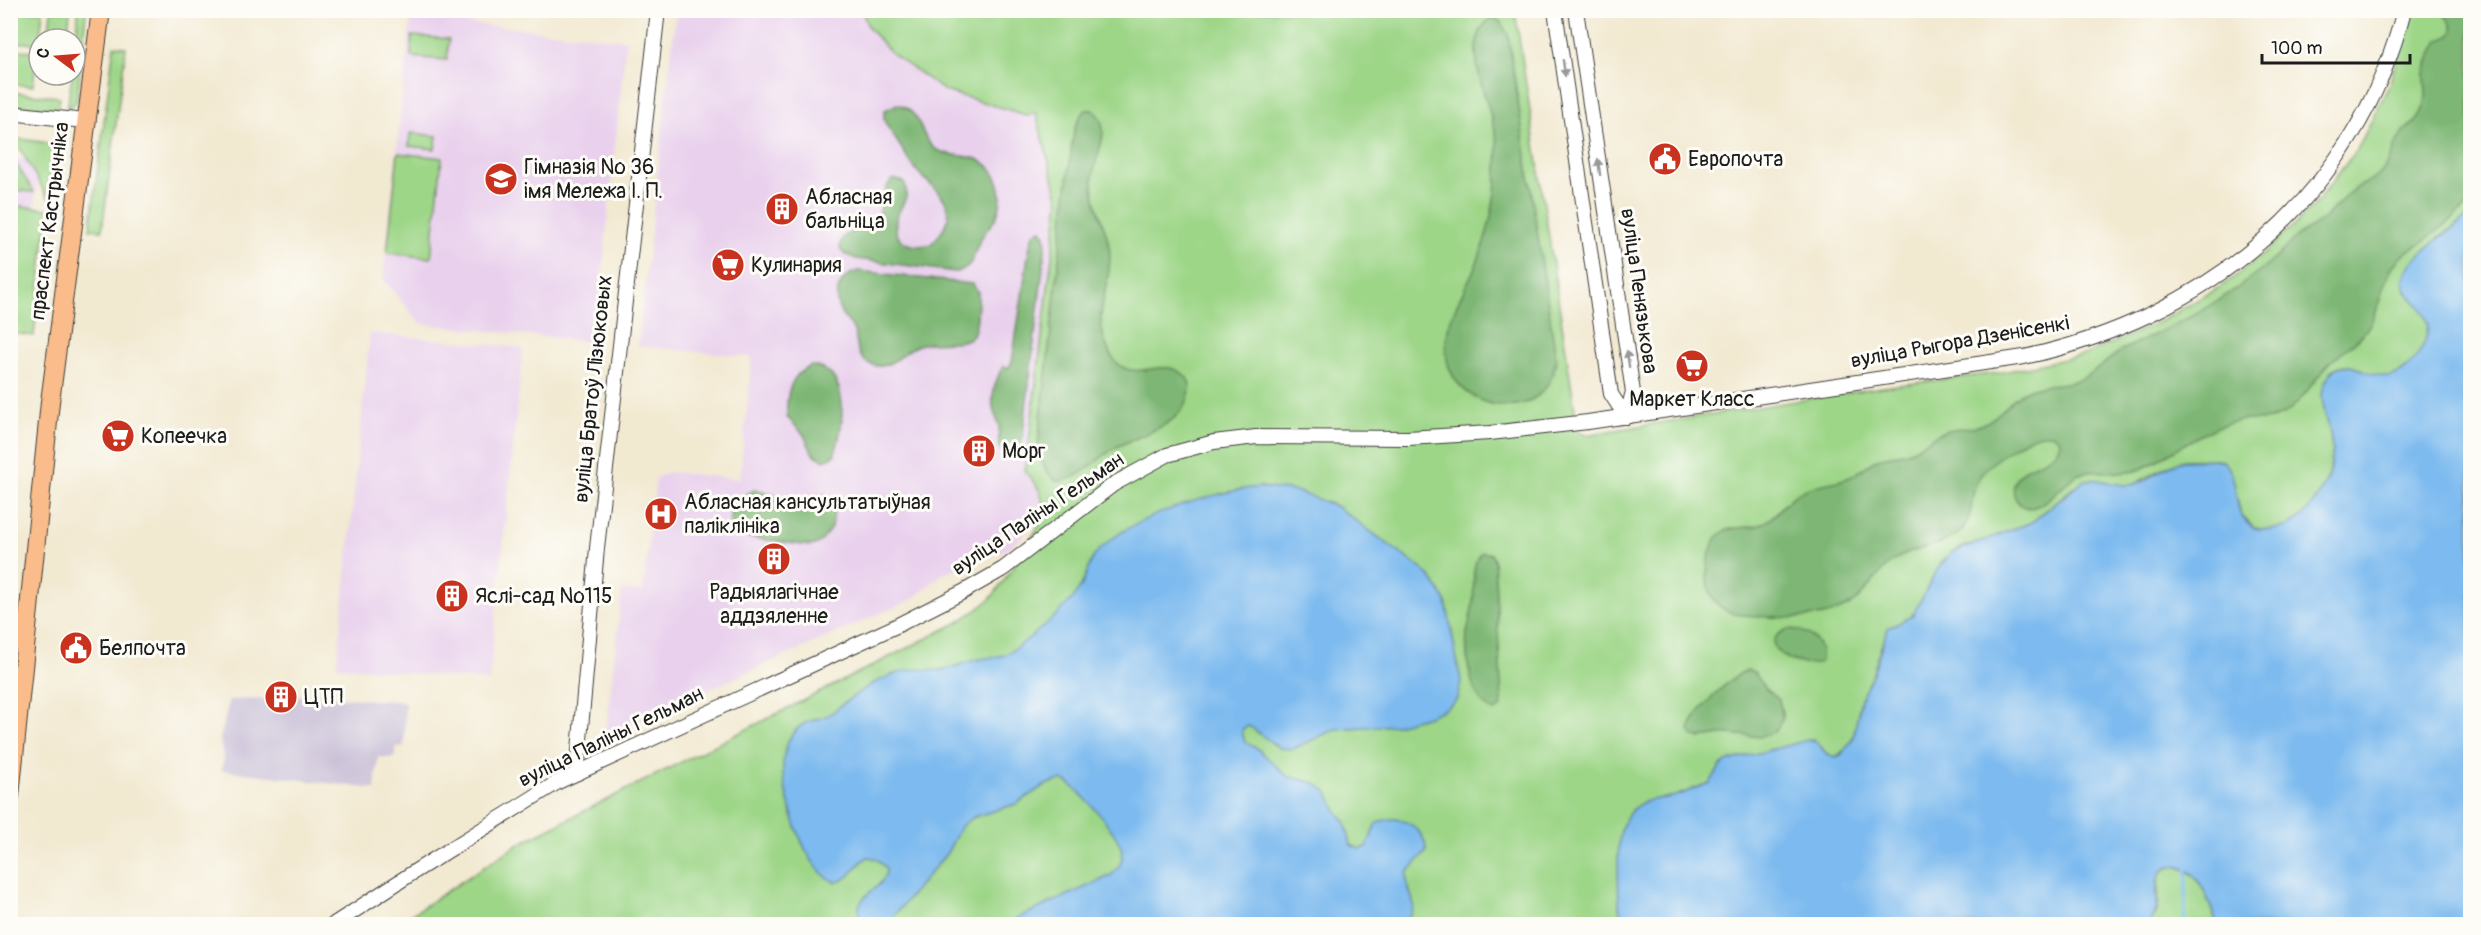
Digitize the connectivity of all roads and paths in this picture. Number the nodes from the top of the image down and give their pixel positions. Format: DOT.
graph roads {
  1 [pos="101,10"];
  2 [pos="658,10"];
  3 [pos="1555,10"];
  4 [pos="1576,10"];
  5 [pos="2404,10"];
  6 [pos="10,113"];
  7 [pos="85,122"];
  8 [pos="1626,417"];
  9 [pos="577,773"];
  10 [pos="10,796"];
  11 [pos="334,924"];
  1 -- 7 [label="main road, праспект Кастрычніка"];
  2 -- 9 [label="street, вуліца Братоў Лізюковых"];
  3 -- 8 [label="street, вуліца Пенязькова, one-way"];
  8 -- 4 [label="street, вуліца Пенязькова, one-way"];
  5 -- 8 [label="street, вуліца Рыгора Дзенісенкі"];
  6 -- 7 [label="street"];
  7 -- 10 [label="main road, праспект Кастрычніка"];
  8 -- 9 [label="street, вуліца Паліны Гельман"];
  9 -- 11 [label="street, вуліца Паліны Гельман"];
}
